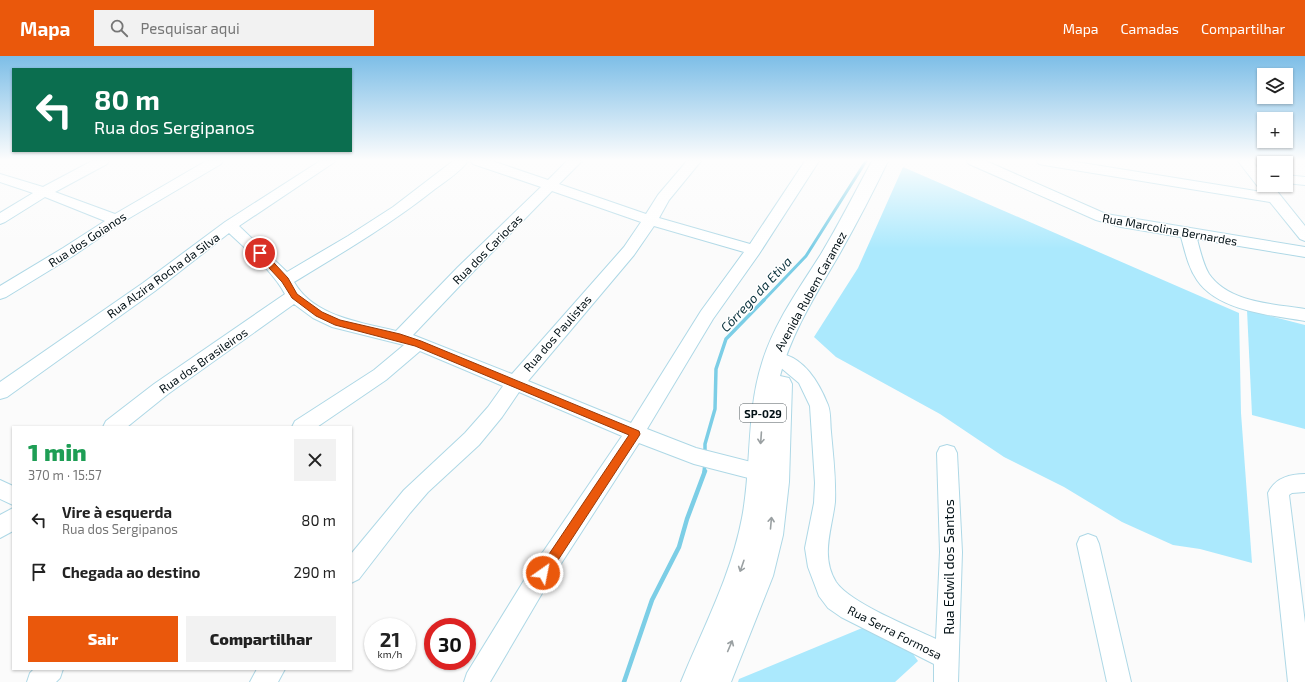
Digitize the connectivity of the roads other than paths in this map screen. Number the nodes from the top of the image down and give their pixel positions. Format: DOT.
graph roads {
  1 [pos="38,190"];
  2 [pos="47,190"];
  3 [pos="166,190"];
  4 [pos="284,190"];
  5 [pos="426,190"];
  6 [pos="545,190"];
  7 [pos="565,190"];
  8 [pos="670,190"];
  9 [pos="793,190"];
  10 [pos="864,190"];
  11 [pos="877,190"];
  12 [pos="1038,190"];
  13 [pos="1226,190"];
  14 [pos="44,192"];
  15 [pos="1270,192"];
  16 [pos="1274,198"];
  17 [pos="0,219"];
  18 [pos="116,220"];
  19 [pos="650,220"];
  20 [pos="230,225"];
  21 [pos="1188,234"];
  22 [pos="1305,236"];
  23 [pos="754,250"];
  24 [pos="1305,252"];
  25 [pos="285,280"];
  26 [pos="0,293"];
  27 [pos="294,296"];
  28 [pos="1305,315"];
  29 [pos="400,338"];
  30 [pos="418,343"];
  31 [pos="786,362"];
  32 [pos="515,382"];
  33 [pos="0,392"];
  34 [pos="114,426"];
  35 [pos="304,426"];
  36 [pos="635,434"];
  37 [pos="947,453"];
  38 [pos="760,472"];
  39 [pos="1305,483"];
  40 [pos="0,489"];
  41 [pos="12,495"];
  42 [pos="12,519"];
  43 [pos="0,528"];
  44 [pos="1088,544"];
  45 [pos="352,571"];
  46 [pos="948,658"];
  47 [pos="51,670"];
  48 [pos="39,682"];
  49 [pos="476,682"];
  50 [pos="696,682"];
  51 [pos="716,682"];
  52 [pos="946,682"];
  53 [pos="1119,682"];
  54 [pos="1300,682"];
  1 -- 14 [label="street"];
  2 -- 14 [label="street"];
  3 -- 18 [label="street, Rua dos Goianos"];
  4 -- 20 [label="street, Rua Alzira Rocha da Silva"];
  5 -- 25 [label="street"];
  6 -- 29 [label="street, Rua dos Cariocas"];
  7 -- 19 [label="street"];
  8 -- 19 [label="street, Rua dos Paulistas"];
  9 -- 23 [label="street"];
  10 -- 38 [label="highway, Avenida Rubem Caramez / SP-029, one-way"];
  11 -- 31 [label="highway, Avenida Rubem Caramez / SP-029"];
  12 -- 21 [label="street, Rua Marcolina Bernardes"];
  13 -- 16 [label="street"];
  14 -- 17 [label="street"];
  14 -- 18 [label="street"];
  15 -- 16 [label="street"];
  16 -- 22 [label="street"];
  18 -- 26 [label="street, Rua dos Goianos"];
  19 -- 23 [label="street"];
  19 -- 32 [label="street, Rua dos Paulistas"];
  20 -- 25 [label="street"];
  20 -- 33 [label="street, Rua Alzira Rocha da Silva"];
  21 -- 24 [label="street, Rua Marcolina Bernardes"];
  21 -- 28 [label="street"];
  23 -- 36 [label="street"];
  25 -- 27 [label="street"];
  27 -- 29 [label="street"];
  27 -- 34 [label="street, Rua dos Brasileiros"];
  29 -- 30 [label="street"];
  30 -- 32 [label="street"];
  30 -- 35 [label="street"];
  31 -- 46 [label="street, Rua Serra Formosa"];
  51 -- 31 [label="highway, Avenida Rubem Caramez / SP-029, one-way"];
  32 -- 36 [label="street"];
  32 -- 45 [label="street, Rua dos Paulistas"];
  36 -- 38 [label="street"];
  36 -- 49 [label="street"];
  37 -- 46 [label="street, Rua Edwil dos Santos"];
  38 -- 50 [label="highway, Avenida Rubem Caramez / SP-029, one-way"];
  39 -- 54 [label="street"];
  40 -- 41 [label="street"];
  42 -- 43 [label="street"];
  44 -- 53 [label="street"];
  46 -- 52 [label="street, Rua Edwil dos Santos"];
  47 -- 48 [label="street"];
}
